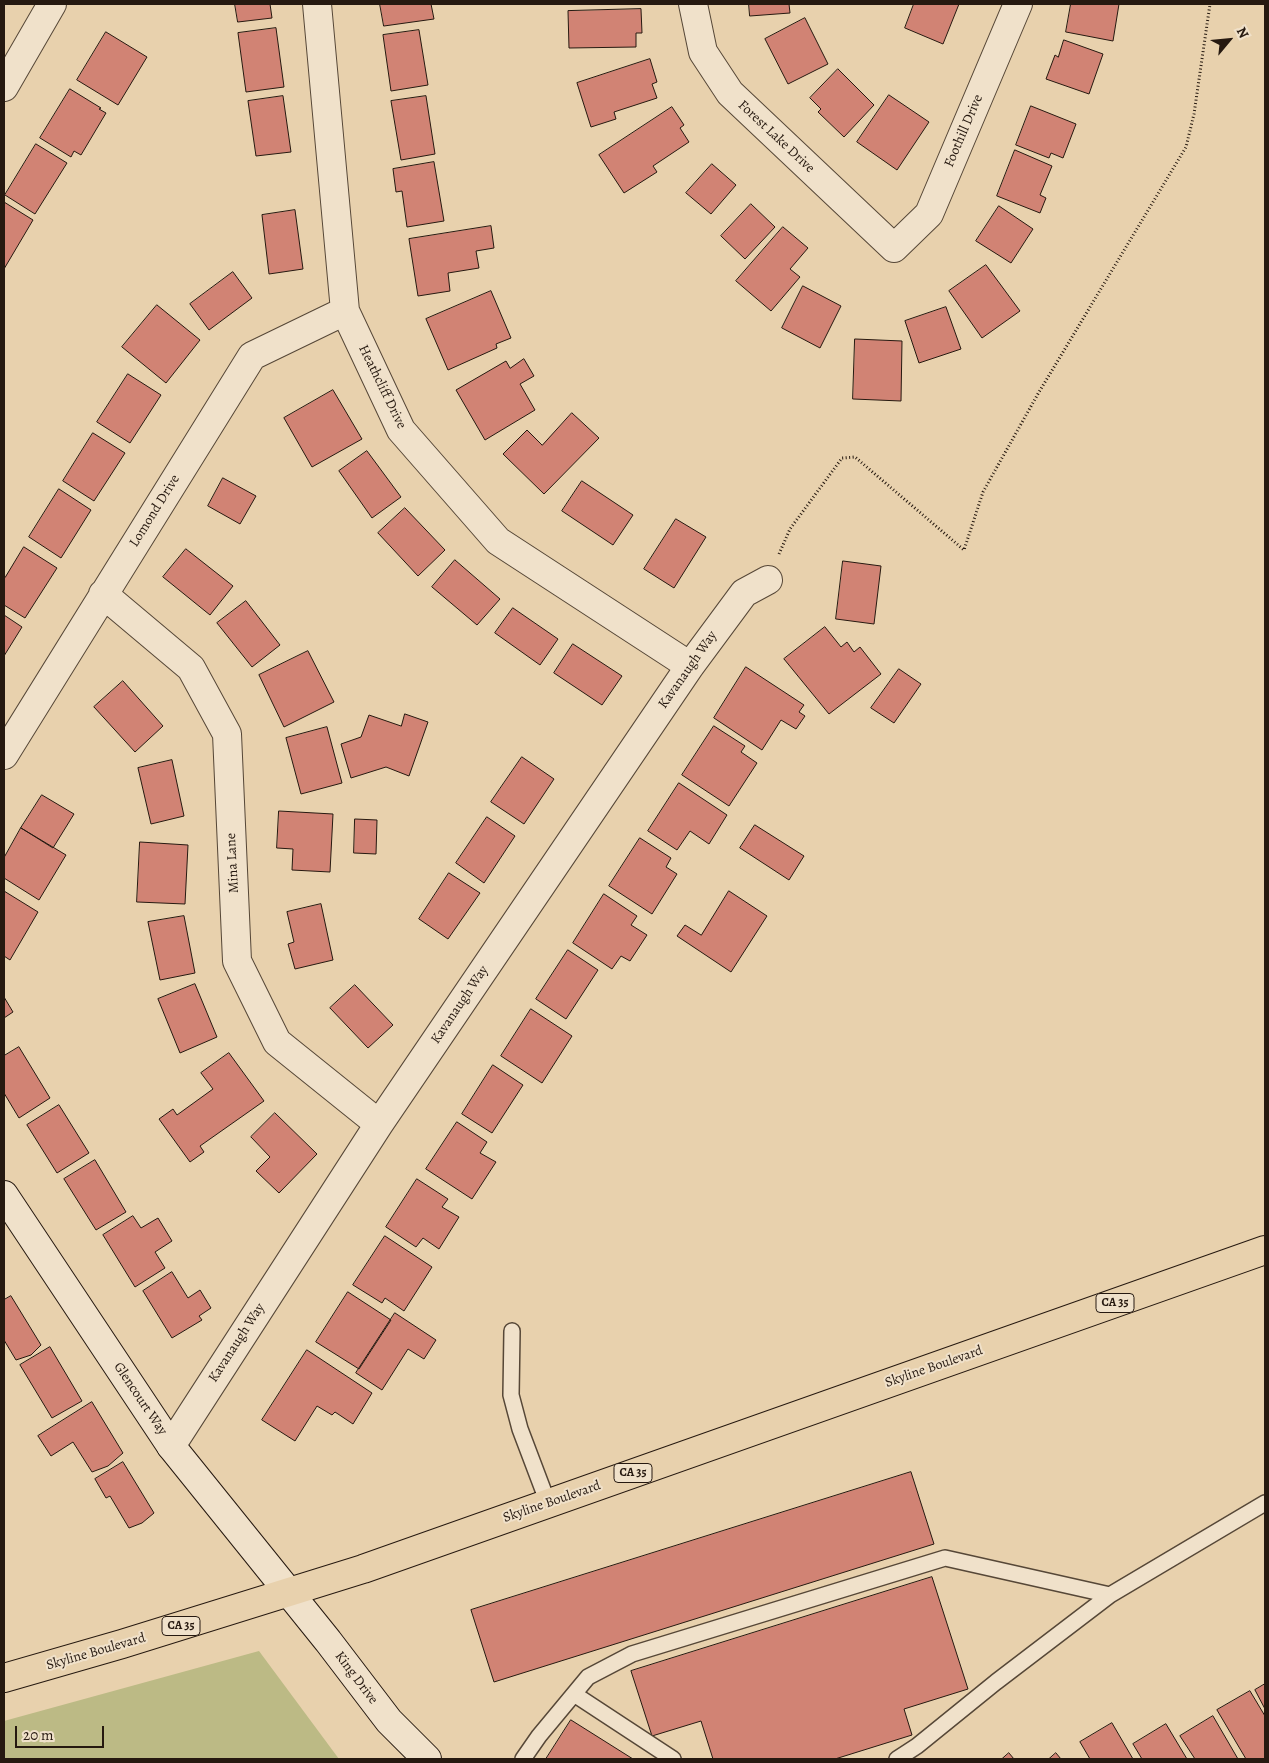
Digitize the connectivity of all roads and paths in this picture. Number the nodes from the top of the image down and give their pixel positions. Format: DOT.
graph roads {
  1 [pos="52,4"];
  2 [pos="317,4"];
  3 [pos="693,4"];
  4 [pos="1018,4"];
  5 [pos="1210,4"];
  6 [pos="4,87"];
  7 [pos="894,248"];
  8 [pos="345,311"];
  9 [pos="768,580"];
  10 [pos="103,594"];
  11 [pos="690,666"];
  12 [pos="4,755"];
  13 [pos="379,1124"];
  14 [pos="4,1195"];
  15 [pos="1265,1250"];
  16 [pos="512,1331"];
  17 [pos="171,1446"];
  18 [pos="1265,1502"];
  19 [pos="548,1503"];
  20 [pos="290,1593"];
  21 [pos="1110,1595"];
  22 [pos="4,1678"];
  23 [pos="574,1694"];
  24 [pos="427,1759"];
  25 [pos="523,1759"];
  26 [pos="674,1759"];
  27 [pos="897,1759"];
  1 -- 6 [label="street"];
  2 -- 8 [label="street, Heathcliff Drive"];
  3 -- 7 [label="street, Forest Lake Drive"];
  4 -- 7 [label="street, Foothill Drive"];
  5 -- 9 [label="path"];
  8 -- 10 [label="street, Lomond Drive"];
  8 -- 11 [label="street, Heathcliff Drive"];
  9 -- 11 [label="street, Kavanaugh Way"];
  10 -- 12 [label="street, Lomond Drive"];
  10 -- 13 [label="street, Mina Lane"];
  11 -- 13 [label="street, Kavanaugh Way"];
  13 -- 17 [label="street, Kavanaugh Way"];
  14 -- 17 [label="street, Glencourt Way"];
  15 -- 19 [label="main road, Skyline Boulevard / CA 35"];
  16 -- 19 [label="lane"];
  17 -- 20 [label="street, Glencourt Way"];
  18 -- 21 [label="lane"];
  19 -- 20 [label="main road, Skyline Boulevard / CA 35"];
  20 -- 22 [label="main road, Skyline Boulevard / CA 35"];
  20 -- 24 [label="street, King Drive"];
  21 -- 23 [label="lane"];
  21 -- 27 [label="lane"];
  23 -- 25 [label="lane"];
  23 -- 26 [label="lane"];
}
